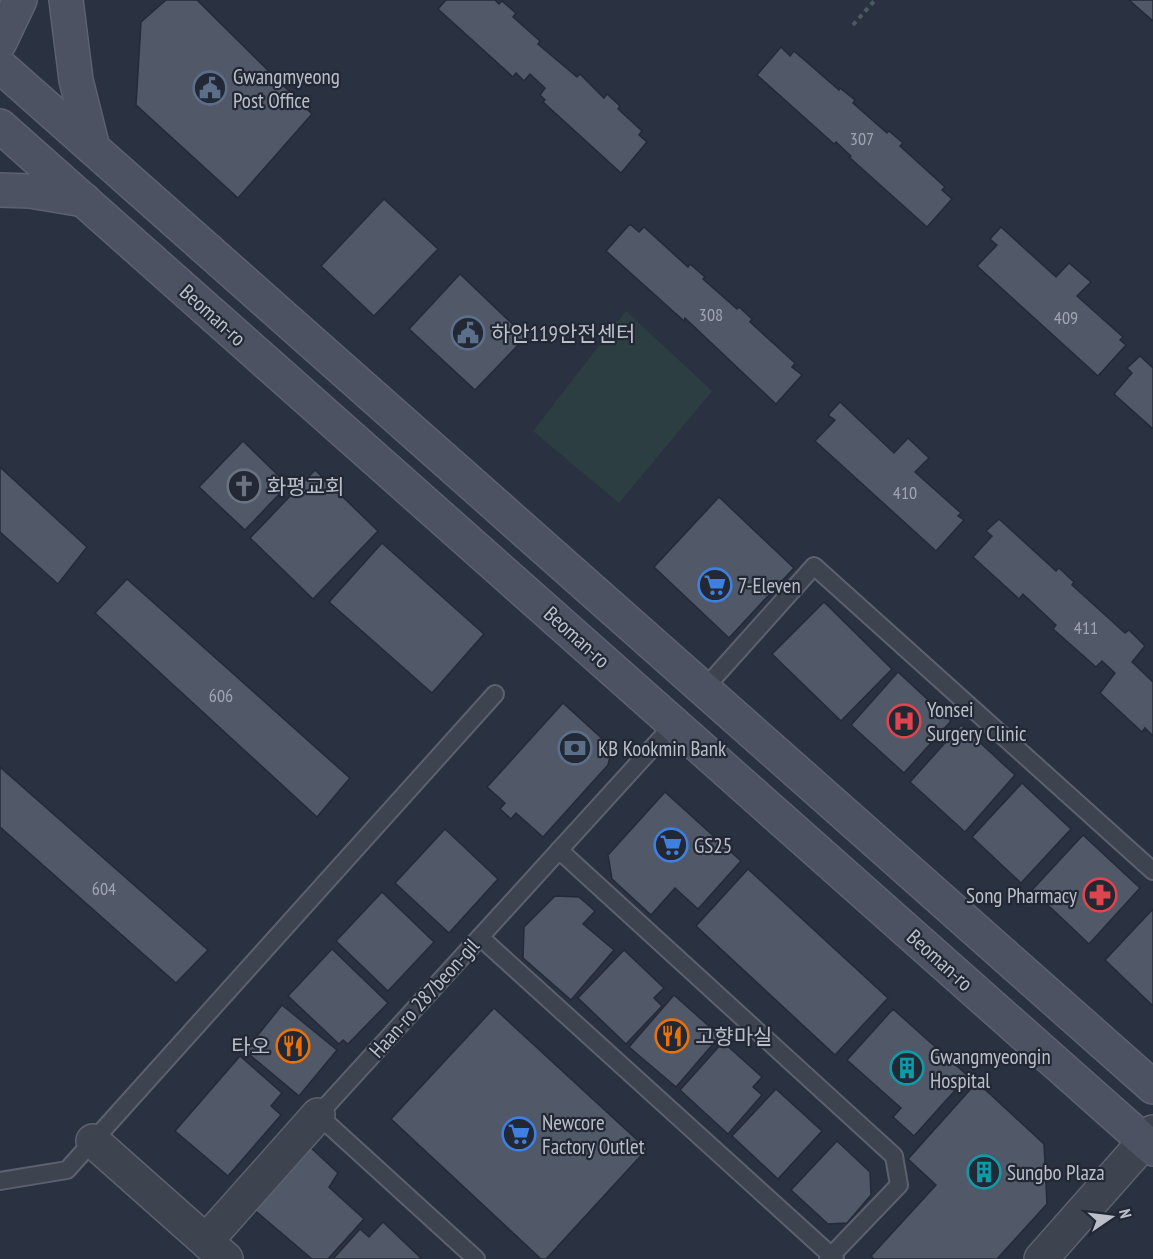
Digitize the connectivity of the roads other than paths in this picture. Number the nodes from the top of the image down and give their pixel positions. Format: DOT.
graph roads {
  1 [pos="20,0"];
  2 [pos="66,0"];
  3 [pos="0,42"];
  4 [pos="0,66"];
  5 [pos="0,126"];
  6 [pos="93,148"];
  7 [pos="0,190"];
  8 [pos="84,200"];
  9 [pos="704,689"];
  10 [pos="495,694"];
  11 [pos="674,724"];
  12 [pos="559,850"];
  13 [pos="1153,871"];
  14 [pos="480,937"];
  15 [pos="1153,1087"];
  16 [pos="318,1115"];
  17 [pos="93,1141"];
  18 [pos="1150,1141"];
  19 [pos="0,1181"];
  20 [pos="216,1250"];
  21 [pos="832,1258"];
  22 [pos="476,1259"];
  23 [pos="1041,1259"];
  1 -- 3 [label="main road"];
  2 -- 6 [label="main road"];
  4 -- 6 [label="main road"];
  5 -- 8 [label="main road, Beoman-ro"];
  6 -- 9 [label="main road"];
  7 -- 8 [label="main road"];
  8 -- 11 [label="main road, Beoman-ro"];
  9 -- 13 [label="lane"];
  9 -- 15 [label="main road"];
  10 -- 17 [label="lane"];
  11 -- 12 [label="lane, Haan-ro 287beon-gil"];
  11 -- 18 [label="main road, Beoman-ro"];
  12 -- 14 [label="lane, Haan-ro 287beon-gil"];
  12 -- 21 [label="lane"];
  14 -- 16 [label="lane, Haan-ro 287beon-gil"];
  14 -- 21 [label="lane"];
  16 -- 20 [label="street"];
  16 -- 22 [label="lane"];
  17 -- 19 [label="lane"];
  17 -- 20 [label="street"];
  18 -- 23 [label="street"];
}
